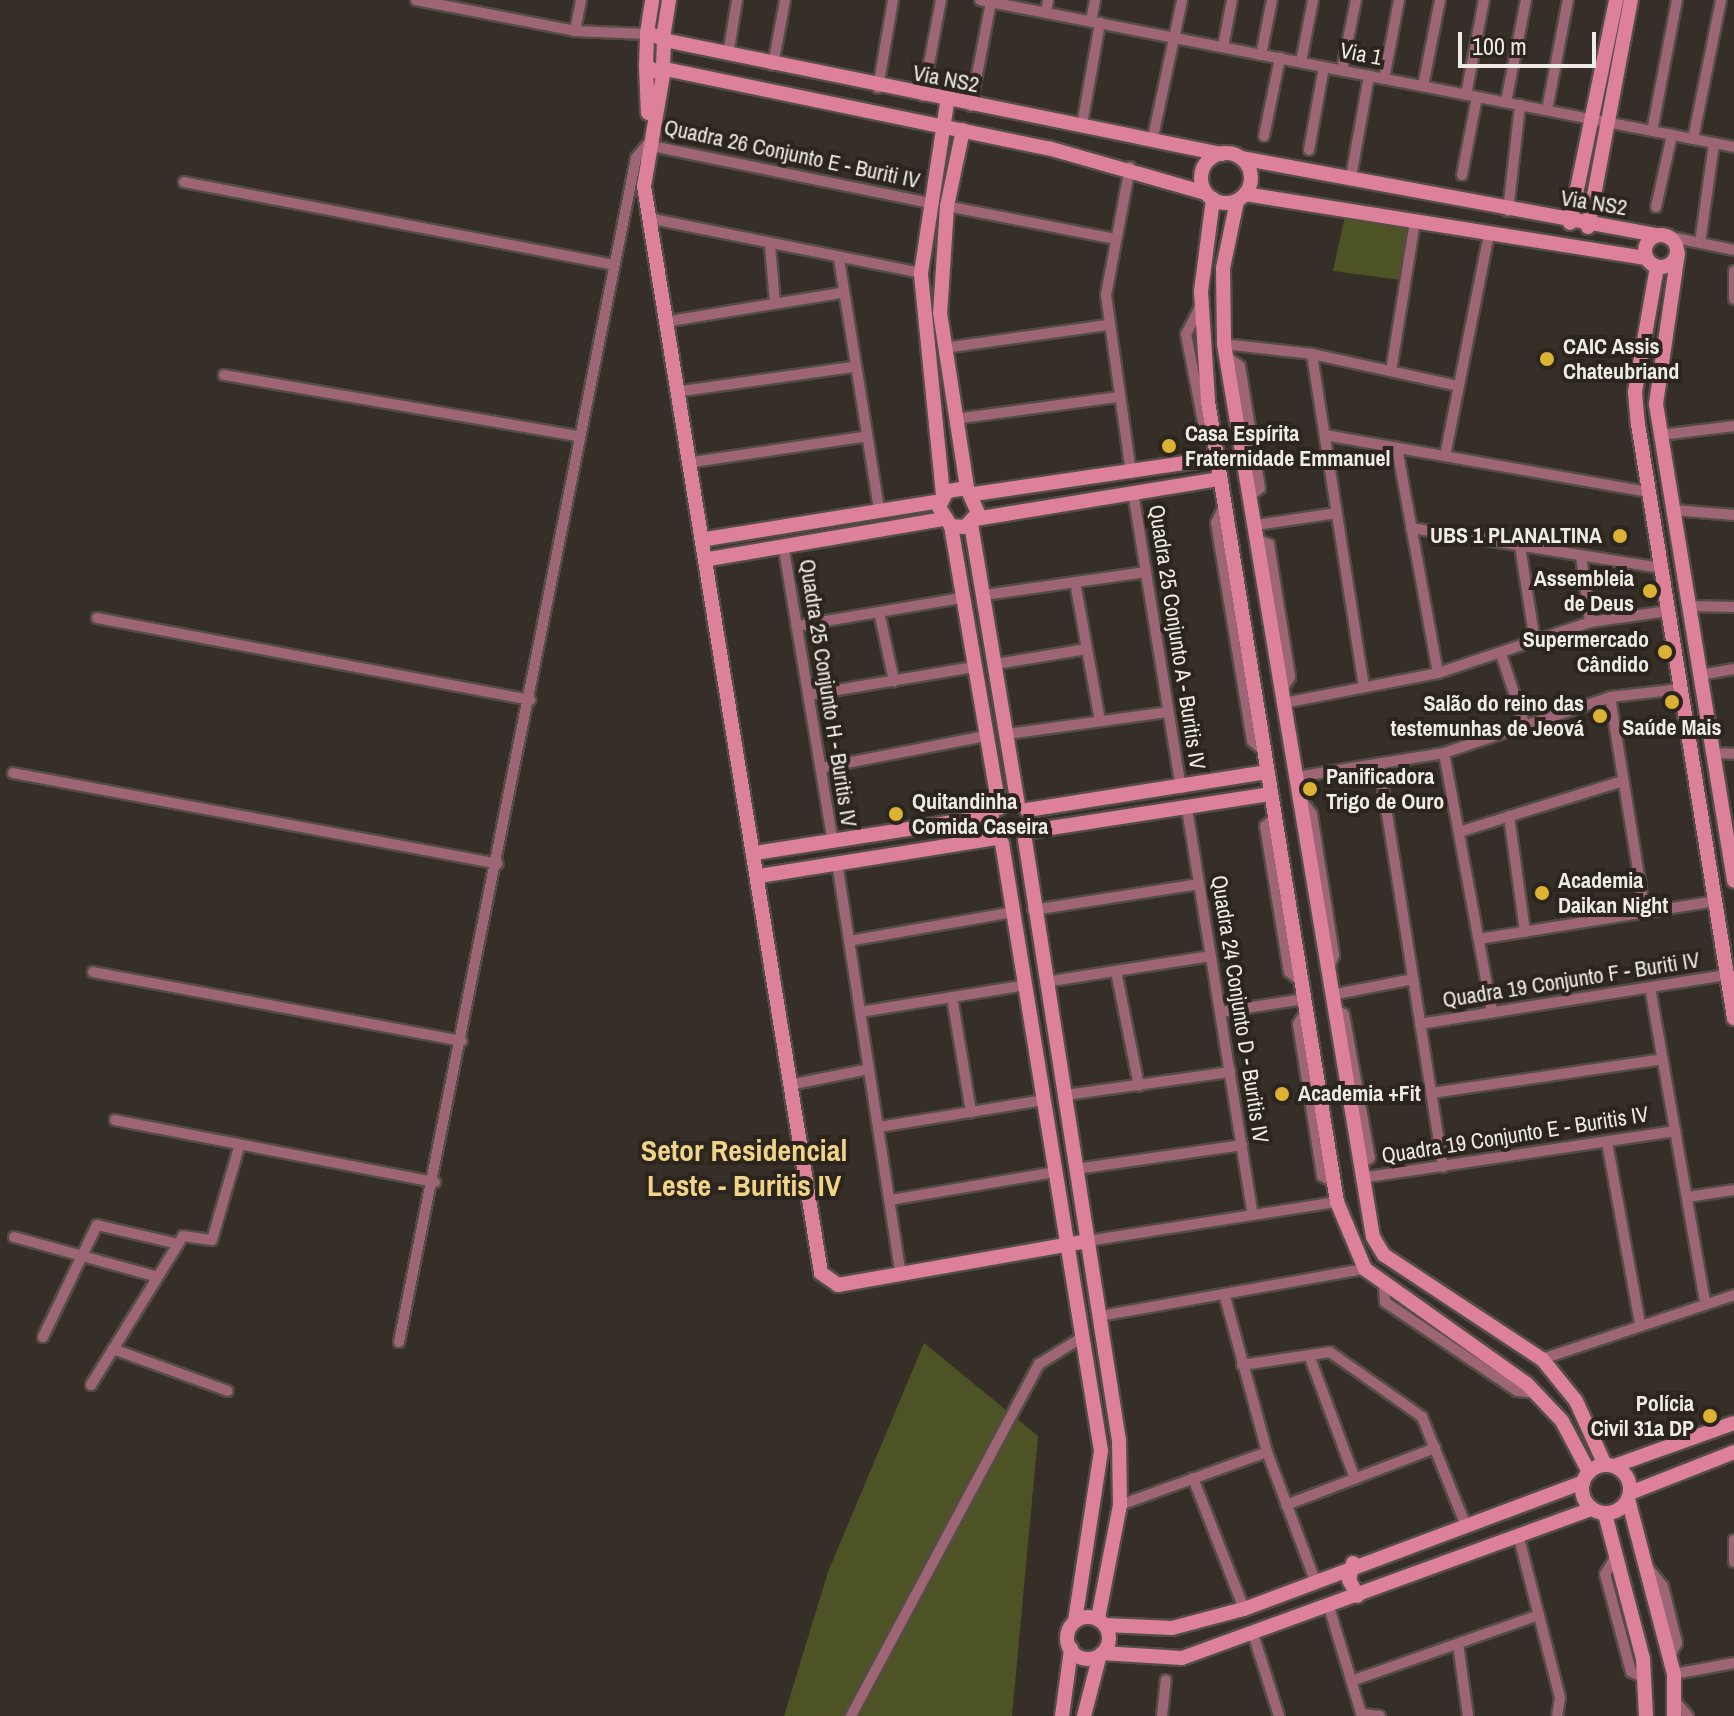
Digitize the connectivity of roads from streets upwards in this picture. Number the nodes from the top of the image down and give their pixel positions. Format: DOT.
graph roads {
  1 [pos="420,0"];
  2 [pos="581,0"];
  3 [pos="652,0"];
  4 [pos="669,0"];
  5 [pos="737,0"];
  6 [pos="785,0"];
  7 [pos="893,0"];
  8 [pos="941,0"];
  9 [pos="1048,0"];
  10 [pos="1095,0"];
  11 [pos="1182,0"];
  12 [pos="1232,0"];
  13 [pos="1272,0"];
  14 [pos="1313,0"];
  15 [pos="1356,0"];
  16 [pos="1399,0"];
  17 [pos="1440,0"];
  18 [pos="1484,0"];
  19 [pos="1526,0"];
  20 [pos="1568,0"];
  21 [pos="1616,0"];
  22 [pos="1631,0"];
  23 [pos="1677,0"];
  24 [pos="1721,0"];
  25 [pos="985,1"];
  26 [pos="1008,3"];
  27 [pos="1046,13"];
  28 [pos="1095,22"];
  29 [pos="575,31"];
  30 [pos="646,34"];
  31 [pos="622,37"];
  32 [pos="1175,38"];
  33 [pos="664,39"];
  34 [pos="1223,47"];
  35 [pos="645,50"];
  36 [pos="728,55"];
  37 [pos="1261,55"];
  38 [pos="1280,58"];
  39 [pos="1301,62"];
  40 [pos="773,65"];
  41 [pos="646,66"];
  42 [pos="1324,67"];
  43 [pos="1342,70"];
  44 [pos="664,72"];
  45 [pos="1369,76"];
  46 [pos="1384,79"];
  47 [pos="1423,86"];
  48 [pos="878,88"];
  49 [pos="1472,96"];
  50 [pos="922,98"];
  51 [pos="1506,102"];
  52 [pos="947,103"];
  53 [pos="1520,105"];
  54 [pos="970,107"];
  55 [pos="1547,110"];
  56 [pos="1591,119"];
  57 [pos="1607,122"];
  58 [pos="1082,125"];
  59 [pos="944,126"];
  60 [pos="651,129"];
  61 [pos="963,130"];
  62 [pos="1652,131"];
  63 [pos="1672,135"];
  64 [pos="1264,136"];
  65 [pos="1153,137"];
  66 [pos="1693,139"];
  67 [pos="1714,143"];
  68 [pos="647,145"];
  69 [pos="1734,145"];
  70 [pos="1309,150"];
  71 [pos="1221,154"];
  72 [pos="1241,158"];
  73 [pos="1130,167"];
  74 [pos="1462,175"];
  75 [pos="1351,177"];
  76 [pos="184,182"];
  77 [pos="1209,196"];
  78 [pos="1241,197"];
  79 [pos="1575,199"];
  80 [pos="1462,202"];
  81 [pos="1593,202"];
  82 [pos="929,203"];
  83 [pos="1478,204"];
  84 [pos="947,206"];
  85 [pos="1656,207"];
  86 [pos="1508,211"];
  87 [pos="648,218"];
  88 [pos="1415,221"];
  89 [pos="1570,223"];
  90 [pos="1588,227"];
  91 [pos="1458,228"];
  92 [pos="1482,232"];
  93 [pos="1664,236"];
  94 [pos="1115,239"];
  95 [pos="1700,243"];
  96 [pos="770,245"];
  97 [pos="1734,250"];
  98 [pos="1678,253"];
  99 [pos="839,259"];
  100 [pos="1652,262"];
  101 [pos="613,265"];
  102 [pos="1734,271"];
  103 [pos="921,273"];
  104 [pos="841,293"];
  105 [pos="1734,299"];
  106 [pos="775,303"];
  107 [pos="670,321"];
  108 [pos="1107,325"];
  109 [pos="944,348"];
  110 [pos="1225,351"];
  111 [pos="1312,354"];
  112 [pos="852,367"];
  113 [pos="1391,371"];
  114 [pos="224,375"];
  115 [pos="1459,386"];
  116 [pos="682,391"];
  117 [pos="1118,397"];
  118 [pos="955,419"];
  119 [pos="1734,425"];
  120 [pos="1325,435"];
  121 [pos="1661,435"];
  122 [pos="577,436"];
  123 [pos="863,437"];
  124 [pos="1397,448"];
  125 [pos="1445,456"];
  126 [pos="1217,458"];
  127 [pos="693,462"];
  128 [pos="1131,473"];
  129 [pos="1220,479"];
  130 [pos="970,491"];
  131 [pos="1133,492"];
  132 [pos="1649,492"];
  133 [pos="941,498"];
  134 [pos="1225,505"];
  135 [pos="879,509"];
  136 [pos="1674,510"];
  137 [pos="1337,513"];
  138 [pos="1734,515"];
  139 [pos="973,521"];
  140 [pos="947,523"];
  141 [pos="1411,528"];
  142 [pos="1257,533"];
  143 [pos="706,539"];
  144 [pos="1520,546"];
  145 [pos="784,550"];
  146 [pos="1581,556"];
  147 [pos="709,559"];
  148 [pos="1146,572"];
  149 [pos="1661,572"];
  150 [pos="1075,582"];
  151 [pos="1686,591"];
  152 [pos="1665,594"];
  153 [pos="984,595"];
  154 [pos="961,598"];
  155 [pos="1734,607"];
  156 [pos="1668,611"];
  157 [pos="879,612"];
  158 [pos="1270,612"];
  159 [pos="1242,617"];
  160 [pos="97,618"];
  161 [pos="1590,622"];
  162 [pos="796,626"];
  163 [pos="1535,642"];
  164 [pos="1087,649"];
  165 [pos="1501,654"];
  166 [pos="996,664"];
  167 [pos="974,667"];
  168 [pos="1734,669"];
  169 [pos="1438,673"];
  170 [pos="1700,675"];
  171 [pos="894,681"];
  172 [pos="1364,687"];
  173 [pos="1681,689"];
  174 [pos="808,695"];
  175 [pos="1283,696"];
  176 [pos="1610,697"];
  177 [pos="530,700"];
  178 [pos="1168,712"];
  179 [pos="1100,721"];
  180 [pos="1525,726"];
  181 [pos="1007,734"];
  182 [pos="986,736"];
  183 [pos="1264,751"];
  184 [pos="1444,753"];
  185 [pos="1711,753"];
  186 [pos="1734,754"];
  187 [pos="1379,763"];
  188 [pos="821,768"];
  189 [pos="1267,772"];
  190 [pos="13,773"];
  191 [pos="1296,777"];
  192 [pos="1696,777"];
  193 [pos="1716,777"];
  194 [pos="1623,781"];
  195 [pos="1181,788"];
  196 [pos="1271,794"];
  197 [pos="1719,794"];
  198 [pos="1300,798"];
  199 [pos="1699,798"];
  200 [pos="1022,807"];
  201 [pos="1187,809"];
  202 [pos="995,812"];
  203 [pos="1509,816"];
  204 [pos="1275,818"];
  205 [pos="1459,832"];
  206 [pos="1028,836"];
  207 [pos="999,841"];
  208 [pos="833,843"];
  209 [pos="755,853"];
  210 [pos="837,863"];
  211 [pos="498,864"];
  212 [pos="1733,865"];
  213 [pos="759,876"];
  214 [pos="1734,881"];
  215 [pos="1199,884"];
  216 [pos="1314,887"];
  217 [pos="1287,892"];
  218 [pos="1715,901"];
  219 [pos="1033,910"];
  220 [pos="1013,912"];
  221 [pos="1645,913"];
  222 [pos="1525,932"];
  223 [pos="1479,939"];
  224 [pos="849,941"];
  225 [pos="1211,956"];
  226 [pos="1327,969"];
  227 [pos="1116,971"];
  228 [pos="93,972"];
  229 [pos="1727,975"];
  230 [pos="1413,979"];
  231 [pos="1301,981"];
  232 [pos="1045,982"];
  233 [pos="1026,985"];
  234 [pos="1650,987"];
  235 [pos="952,997"];
  236 [pos="1332,1002"];
  237 [pos="1305,1006"];
  238 [pos="860,1012"];
  239 [pos="1220,1012"];
  240 [pos="1492,1013"];
  241 [pos="1734,1018"];
  242 [pos="1420,1024"];
  243 [pos="462,1041"];
  244 [pos="1341,1053"];
  245 [pos="1313,1059"];
  246 [pos="1663,1059"];
  247 [pos="869,1069"];
  248 [pos="1230,1072"];
  249 [pos="794,1084"];
  250 [pos="1139,1086"];
  251 [pos="1431,1093"];
  252 [pos="1066,1095"];
  253 [pos="1043,1100"];
  254 [pos="971,1112"];
  255 [pos="115,1120"];
  256 [pos="879,1127"];
  257 [pos="1676,1131"];
  258 [pos="1607,1142"];
  259 [pos="1242,1145"];
  260 [pos="239,1147"];
  261 [pos="1443,1167"];
  262 [pos="1076,1169"];
  263 [pos="1056,1172"];
  264 [pos="1360,1172"];
  265 [pos="1332,1181"];
  266 [pos="435,1182"];
  267 [pos="1734,1190"];
  268 [pos="1687,1197"];
  269 [pos="890,1200"];
  270 [pos="1337,1202"];
  271 [pos="1253,1215"];
  272 [pos="14,1237"];
  273 [pos="1087,1241"];
  274 [pos="178,1244"];
  275 [pos="1067,1244"];
  276 [pos="85,1257"];
  277 [pos="1365,1269"];
  278 [pos="901,1275"];
  279 [pos="158,1277"];
  280 [pos="1734,1295"];
  281 [pos="1225,1297"];
  282 [pos="1705,1301"];
  283 [pos="1100,1316"];
  284 [pos="1640,1323"];
  285 [pos="43,1337"];
  286 [pos="1081,1338"];
  287 [pos="399,1342"];
  288 [pos="113,1349"];
  289 [pos="1309,1355"];
  290 [pos="1542,1359"];
  291 [pos="1242,1365"];
  292 [pos="91,1385"];
  293 [pos="228,1391"];
  294 [pos="1734,1423"];
  295 [pos="1689,1441"];
  296 [pos="1435,1448"];
  297 [pos="1267,1452"];
  298 [pos="1734,1452"];
  299 [pos="1701,1465"];
  300 [pos="1609,1466"];
  301 [pos="1586,1477"];
  302 [pos="1193,1478"];
  303 [pos="1355,1479"];
  304 [pos="1629,1496"];
  305 [pos="1120,1505"];
  306 [pos="1286,1505"];
  307 [pos="1598,1512"];
  308 [pos="1464,1521"];
  309 [pos="1519,1538"];
  310 [pos="1734,1540"];
  311 [pos="1734,1562"];
  312 [pos="1353,1563"];
  313 [pos="1314,1578"];
  314 [pos="1358,1596"];
  315 [pos="1329,1607"];
  316 [pos="1244,1609"];
  317 [pos="1539,1615"];
  318 [pos="1075,1620"];
  319 [pos="1101,1621"];
  320 [pos="1254,1637"];
  321 [pos="1458,1644"];
  322 [pos="1071,1649"];
  323 [pos="1101,1656"];
  324 [pos="1734,1663"];
  325 [pos="1674,1674"];
  326 [pos="1357,1679"];
  327 [pos="1166,1680"];
  328 [pos="1674,1709"];
  329 [pos="1279,1713"];
  330 [pos="1362,1715"];
  331 [pos="851,1716"];
  332 [pos="1062,1716"];
  333 [pos="1084,1716"];
  334 [pos="1162,1716"];
  335 [pos="1265,1716"];
  336 [pos="1380,1716"];
  337 [pos="1468,1716"];
  338 [pos="1557,1716"];
  339 [pos="1646,1716"];
  340 [pos="1688,1716"];
  1 -- 29 [label="street"];
  2 -- 29 [label="street"];
  3 -- 30 [label="street"];
  4 -- 33 [label="street"];
  5 -- 36 [label="street"];
  6 -- 40 [label="street"];
  7 -- 48 [label="street"];
  8 -- 50 [label="street"];
  9 -- 27 [label="street"];
  10 -- 28 [label="street"];
  11 -- 32 [label="street"];
  12 -- 34 [label="street"];
  13 -- 37 [label="street"];
  14 -- 39 [label="street"];
  15 -- 43 [label="street"];
  16 -- 46 [label="street"];
  17 -- 47 [label="street"];
  18 -- 49 [label="street"];
  19 -- 51 [label="street"];
  20 -- 55 [label="street"];
  21 -- 56 [label="street"];
  22 -- 57 [label="street"];
  23 -- 62 [label="street"];
  24 -- 66 [label="street"];
  25 -- 26 [label="street, Via 1"];
  25 -- 54 [label="street"];
  26 -- 27 [label="street, Via 1"];
  27 -- 28 [label="street, Via 1"];
  28 -- 32 [label="street, Via 1"];
  28 -- 58 [label="street"];
  29 -- 31 [label="street"];
  30 -- 31 [label="street"];
  30 -- 33 [label="street, Via NS2"];
  30 -- 35 [label="street"];
  31 -- 35 [label="street"];
  32 -- 34 [label="street, Via 1"];
  32 -- 65 [label="street"];
  33 -- 36 [label="street, Via NS2"];
  33 -- 44 [label="street"];
  34 -- 37 [label="street, Via 1"];
  35 -- 41 [label="street"];
  36 -- 40 [label="street, Via NS2"];
  37 -- 38 [label="street, Via 1"];
  38 -- 39 [label="street, Via 1"];
  38 -- 64 [label="street"];
  39 -- 42 [label="street, Via 1"];
  40 -- 48 [label="street, Via NS2"];
  41 -- 44 [label="street, Via NS2"];
  41 -- 60 [label="street"];
  42 -- 43 [label="street, Via 1"];
  42 -- 70 [label="street"];
  43 -- 45 [label="street, Via 1"];
  44 -- 59 [label="street, Via NS2"];
  44 -- 60 [label="street"];
  45 -- 46 [label="street, Via 1"];
  45 -- 75 [label="street"];
  46 -- 47 [label="street, Via 1"];
  47 -- 49 [label="street, Via 1"];
  48 -- 50 [label="street, Via NS2"];
  49 -- 51 [label="street, Via 1"];
  49 -- 74 [label="street"];
  50 -- 52 [label="street, Via NS2"];
  51 -- 53 [label="street, Via 1"];
  52 -- 54 [label="street, Via NS2"];
  52 -- 59 [label="street"];
  53 -- 55 [label="street, Via 1"];
  53 -- 86 [label="street"];
  54 -- 58 [label="street, Via NS2"];
  55 -- 56 [label="street, Via 1"];
  56 -- 57 [label="street, Via 1"];
  56 -- 79 [label="street"];
  57 -- 62 [label="street, Via 1"];
  57 -- 81 [label="street"];
  58 -- 65 [label="street, Via NS2"];
  59 -- 61 [label="street, Via NS2"];
  59 -- 82 [label="street"];
  60 -- 68 [label="street"];
  61 -- 73 [label="street, Via NS2"];
  61 -- 84 [label="street"];
  62 -- 63 [label="street, Via 1"];
  63 -- 66 [label="street, Via 1"];
  63 -- 85 [label="street"];
  65 -- 71 [label="street, Via NS2"];
  66 -- 67 [label="street, Via 1"];
  67 -- 69 [label="street, Via 1"];
  67 -- 95 [label="street"];
  68 -- 82 [label="street, Quadra 26 Conjunto E - Buriti IV"];
  68 -- 87 [label="street"];
  68 -- 101 [label="street"];
  71 -- 72 [label="street"];
  71 -- 77 [label="street"];
  72 -- 75 [label="street, Via NS2"];
  72 -- 78 [label="street"];
  73 -- 77 [label="street, Via NS2"];
  73 -- 94 [label="street"];
  75 -- 80 [label="street, Via NS2"];
  76 -- 101 [label="street"];
  77 -- 78 [label="street"];
  77 -- 126 [label="street"];
  78 -- 88 [label="street, Via NS2"];
  78 -- 110 [label="street"];
  79 -- 81 [label="street"];
  79 -- 89 [label="street"];
  80 -- 83 [label="street, Via NS2"];
  80 -- 91 [label="street"];
  81 -- 90 [label="street"];
  82 -- 103 [label="street"];
  83 -- 86 [label="street, Via NS2"];
  83 -- 92 [label="street"];
  84 -- 94 [label="street"];
  84 -- 109 [label="street"];
  86 -- 89 [label="street, Via NS2"];
  87 -- 96 [label="street"];
  87 -- 107 [label="street"];
  88 -- 91 [label="street, Via NS2"];
  88 -- 113 [label="street"];
  89 -- 90 [label="street, Via NS2"];
  90 -- 93 [label="street, Via NS2"];
  91 -- 92 [label="street, Via NS2"];
  92 -- 100 [label="street, Via NS2"];
  92 -- 115 [label="street"];
  93 -- 95 [label="street, Via NS2"];
  93 -- 98 [label="street"];
  93 -- 100 [label="street"];
  94 -- 108 [label="street"];
  95 -- 97 [label="street, Via NS2"];
  96 -- 99 [label="street"];
  96 -- 106 [label="street"];
  98 -- 100 [label="street"];
  98 -- 121 [label="street"];
  99 -- 103 [label="street"];
  99 -- 104 [label="street"];
  100 -- 132 [label="street"];
  101 -- 122 [label="street"];
  102 -- 105 [label="street"];
  103 -- 133 [label="street"];
  104 -- 106 [label="street"];
  104 -- 112 [label="street"];
  106 -- 107 [label="street"];
  107 -- 116 [label="street"];
  108 -- 109 [label="street"];
  108 -- 117 [label="street"];
  109 -- 118 [label="street"];
  110 -- 111 [label="street"];
  110 -- 142 [label="street"];
  111 -- 113 [label="street"];
  111 -- 120 [label="street"];
  112 -- 116 [label="street"];
  112 -- 123 [label="street"];
  113 -- 115 [label="street"];
  114 -- 122 [label="street"];
  115 -- 125 [label="street"];
  116 -- 127 [label="street"];
  117 -- 118 [label="street"];
  117 -- 128 [label="street"];
  118 -- 130 [label="street"];
  119 -- 121 [label="street"];
  120 -- 124 [label="street"];
  120 -- 137 [label="street"];
  121 -- 136 [label="street"];
  122 -- 177 [label="street"];
  123 -- 127 [label="street"];
  123 -- 135 [label="street"];
  124 -- 125 [label="street"];
  124 -- 141 [label="street"];
  125 -- 132 [label="street"];
  126 -- 128 [label="street"];
  126 -- 129 [label="street"];
  127 -- 143 [label="street"];
  128 -- 130 [label="street"];
  129 -- 131 [label="street"];
  129 -- 134 [label="street"];
  130 -- 133 [label="street"];
  130 -- 139 [label="street"];
  131 -- 139 [label="street"];
  131 -- 148 [label="street, Quadra 25 Conjunto A - Buritis IV"];
  132 -- 149 [label="street"];
  133 -- 135 [label="street"];
  133 -- 140 [label="street"];
  134 -- 159 [label="street"];
  134 -- 183 [label="street"];
  135 -- 143 [label="street"];
  136 -- 138 [label="street"];
  136 -- 151 [label="street"];
  137 -- 142 [label="street"];
  137 -- 172 [label="street"];
  139 -- 140 [label="street"];
  139 -- 153 [label="street"];
  140 -- 145 [label="street"];
  140 -- 154 [label="street"];
  141 -- 144 [label="street"];
  141 -- 169 [label="street"];
  142 -- 158 [label="street"];
  142 -- 175 [label="street"];
  143 -- 147 [label="street"];
  144 -- 146 [label="street"];
  144 -- 163 [label="street"];
  145 -- 147 [label="street"];
  145 -- 162 [label="street, Quadra 25 Conjunto H - Buritis IV"];
  146 -- 149 [label="street"];
  146 -- 161 [label="street"];
  147 -- 209 [label="street"];
  148 -- 150 [label="street"];
  148 -- 178 [label="street, Quadra 25 Conjunto A - Buritis IV"];
  149 -- 151 [label="street"];
  149 -- 152 [label="street"];
  150 -- 153 [label="street"];
  150 -- 164 [label="street"];
  151 -- 152 [label="street"];
  151 -- 155 [label="street"];
  151 -- 170 [label="street"];
  152 -- 156 [label="street"];
  153 -- 166 [label="street"];
  154 -- 157 [label="street"];
  154 -- 167 [label="street"];
  156 -- 161 [label="street"];
  156 -- 173 [label="street"];
  157 -- 162 [label="street"];
  157 -- 171 [label="street"];
  158 -- 159 [label="street"];
  158 -- 175 [label="street"];
  159 -- 183 [label="street"];
  160 -- 177 [label="street"];
  161 -- 163 [label="street"];
  162 -- 174 [label="street, Quadra 25 Conjunto H - Buritis IV"];
  163 -- 165 [label="street"];
  164 -- 166 [label="street"];
  164 -- 179 [label="street"];
  165 -- 169 [label="street"];
  165 -- 180 [label="street"];
  166 -- 181 [label="street"];
  167 -- 171 [label="street"];
  167 -- 182 [label="street"];
  168 -- 170 [label="street"];
  169 -- 172 [label="street"];
  170 -- 185 [label="street"];
  171 -- 174 [label="street"];
  172 -- 175 [label="street"];
  173 -- 176 [label="street"];
  173 -- 192 [label="street"];
  174 -- 188 [label="street, Quadra 25 Conjunto H - Buritis IV"];
  175 -- 191 [label="street"];
  176 -- 180 [label="street"];
  176 -- 194 [label="street"];
  177 -- 211 [label="street"];
  178 -- 179 [label="street"];
  178 -- 195 [label="street, Quadra 25 Conjunto A - Buritis IV"];
  179 -- 181 [label="street"];
  180 -- 184 [label="street"];
  181 -- 200 [label="street"];
  182 -- 188 [label="street"];
  182 -- 202 [label="street"];
  183 -- 189 [label="street"];
  184 -- 187 [label="street"];
  184 -- 205 [label="street"];
  185 -- 186 [label="street"];
  185 -- 193 [label="street"];
  187 -- 191 [label="street"];
  187 -- 230 [label="street"];
  188 -- 208 [label="street, Quadra 25 Conjunto H - Buritis IV"];
  189 -- 195 [label="street"];
  189 -- 196 [label="street"];
  190 -- 211 [label="street"];
  191 -- 198 [label="street"];
  192 -- 193 [label="street"];
  192 -- 199 [label="street"];
  193 -- 197 [label="street"];
  194 -- 203 [label="street"];
  194 -- 221 [label="street"];
  195 -- 200 [label="street"];
  196 -- 201 [label="street"];
  196 -- 204 [label="street"];
  197 -- 199 [label="street"];
  197 -- 212 [label="street"];
  198 -- 216 [label="street"];
  198 -- 226 [label="street"];
  199 -- 218 [label="street"];
  200 -- 202 [label="street"];
  200 -- 206 [label="street"];
  201 -- 206 [label="street"];
  201 -- 215 [label="street, Quadra 24 Conjunto D - Buritis IV"];
  202 -- 207 [label="street"];
  202 -- 208 [label="street"];
  203 -- 205 [label="street"];
  203 -- 222 [label="street"];
  204 -- 217 [label="street"];
  204 -- 231 [label="street"];
  205 -- 223 [label="street"];
  206 -- 207 [label="street"];
  206 -- 219 [label="street"];
  207 -- 210 [label="street"];
  207 -- 220 [label="street"];
  208 -- 209 [label="street"];
  209 -- 213 [label="street"];
  210 -- 213 [label="street"];
  210 -- 224 [label="street"];
  211 -- 243 [label="street"];
  212 -- 214 [label="street"];
  213 -- 249 [label="street"];
  215 -- 219 [label="street"];
  215 -- 225 [label="street, Quadra 24 Conjunto D - Buritis IV"];
  216 -- 217 [label="street"];
  216 -- 226 [label="street"];
  217 -- 231 [label="street"];
  218 -- 221 [label="street"];
  218 -- 229 [label="street"];
  219 -- 232 [label="street"];
  220 -- 224 [label="street"];
  220 -- 233 [label="street"];
  221 -- 222 [label="street"];
  222 -- 223 [label="street"];
  223 -- 240 [label="street"];
  224 -- 238 [label="street"];
  225 -- 227 [label="street"];
  225 -- 239 [label="street, Quadra 24 Conjunto D - Buritis IV"];
  226 -- 236 [label="street"];
  227 -- 232 [label="street"];
  227 -- 250 [label="street"];
  228 -- 243 [label="street"];
  229 -- 234 [label="street, Quadra 19 Conjunto F - Buriti IV"];
  229 -- 241 [label="street"];
  230 -- 236 [label="street"];
  230 -- 242 [label="street"];
  231 -- 237 [label="street"];
  232 -- 252 [label="street"];
  233 -- 235 [label="street"];
  233 -- 253 [label="street"];
  234 -- 240 [label="street, Quadra 19 Conjunto F - Buriti IV"];
  234 -- 246 [label="street"];
  235 -- 238 [label="street"];
  235 -- 254 [label="street"];
  236 -- 244 [label="street"];
  236 -- 264 [label="street"];
  237 -- 239 [label="street"];
  237 -- 245 [label="street"];
  237 -- 265 [label="street"];
  238 -- 247 [label="street"];
  239 -- 248 [label="street, Quadra 24 Conjunto D - Buritis IV"];
  240 -- 242 [label="street, Quadra 19 Conjunto F - Buriti IV"];
  242 -- 251 [label="street"];
  243 -- 266 [label="street"];
  244 -- 245 [label="street"];
  244 -- 264 [label="street"];
  245 -- 265 [label="street"];
  246 -- 251 [label="street"];
  246 -- 257 [label="street"];
  247 -- 249 [label="street"];
  247 -- 256 [label="street"];
  248 -- 250 [label="street"];
  248 -- 259 [label="street, Quadra 24 Conjunto D - Buritis IV"];
  249 -- 278 [label="street"];
  250 -- 252 [label="street"];
  251 -- 261 [label="street"];
  252 -- 262 [label="street"];
  253 -- 254 [label="street"];
  253 -- 263 [label="street"];
  254 -- 256 [label="street"];
  255 -- 260 [label="street"];
  256 -- 269 [label="street"];
  257 -- 258 [label="street, Quadra 19 Conjunto E - Buritis IV"];
  257 -- 268 [label="street"];
  258 -- 261 [label="street, Quadra 19 Conjunto E - Buritis IV"];
  258 -- 284 [label="street"];
  259 -- 262 [label="street"];
  259 -- 271 [label="street, Quadra 24 Conjunto D - Buritis IV"];
  260 -- 266 [label="street"];
  260 -- 274 [label="street"];
  261 -- 264 [label="street, Quadra 19 Conjunto E - Buritis IV"];
  262 -- 273 [label="street"];
  263 -- 269 [label="street"];
  263 -- 275 [label="street"];
  264 -- 290 [label="street"];
  265 -- 270 [label="street"];
  266 -- 287 [label="street"];
  267 -- 268 [label="street"];
  268 -- 282 [label="street"];
  269 -- 278 [label="street"];
  270 -- 271 [label="street"];
  270 -- 277 [label="street"];
  271 -- 273 [label="street"];
  272 -- 276 [label="street"];
  273 -- 275 [label="street"];
  273 -- 283 [label="street"];
  274 -- 276 [label="street"];
  274 -- 279 [label="street"];
  275 -- 278 [label="street"];
  275 -- 286 [label="street"];
  276 -- 279 [label="street"];
  276 -- 285 [label="street"];
  277 -- 281 [label="street"];
  277 -- 301 [label="street"];
  279 -- 288 [label="street"];
  280 -- 282 [label="street"];
  281 -- 283 [label="street"];
  281 -- 291 [label="street"];
  282 -- 284 [label="street"];
  283 -- 305 [label="street"];
  284 -- 290 [label="street"];
  286 -- 318 [label="street"];
  286 -- 331 [label="street"];
  288 -- 292 [label="street"];
  288 -- 293 [label="street"];
  289 -- 291 [label="street"];
  289 -- 296 [label="street"];
  289 -- 303 [label="street"];
  290 -- 300 [label="street"];
  291 -- 297 [label="street"];
  294 -- 295 [label="street"];
  295 -- 299 [label="street"];
  295 -- 300 [label="street"];
  296 -- 303 [label="street"];
  296 -- 308 [label="street"];
  297 -- 302 [label="street"];
  297 -- 306 [label="street"];
  298 -- 299 [label="street"];
  299 -- 304 [label="street"];
  300 -- 301 [label="street"];
  300 -- 304 [label="street"];
  301 -- 307 [label="street"];
  301 -- 308 [label="street"];
  302 -- 305 [label="street"];
  302 -- 316 [label="street"];
  303 -- 306 [label="street"];
  304 -- 307 [label="street"];
  304 -- 325 [label="street"];
  305 -- 319 [label="street"];
  306 -- 313 [label="street"];
  307 -- 309 [label="street"];
  307 -- 339 [label="street"];
  308 -- 312 [label="street"];
  309 -- 314 [label="street"];
  309 -- 317 [label="street"];
  310 -- 311 [label="street"];
  312 -- 313 [label="street"];
  312 -- 314 [label="street"];
  313 -- 316 [label="street"];
  314 -- 315 [label="street"];
  315 -- 320 [label="street"];
  315 -- 326 [label="street"];
  316 -- 319 [label="street"];
  317 -- 321 [label="street"];
  317 -- 338 [label="street"];
  318 -- 319 [label="street"];
  318 -- 322 [label="street"];
  319 -- 323 [label="street"];
  320 -- 323 [label="street"];
  320 -- 329 [label="street"];
  321 -- 326 [label="street"];
  321 -- 337 [label="street"];
  322 -- 323 [label="street"];
  322 -- 332 [label="street"];
  323 -- 333 [label="street"];
  324 -- 325 [label="street"];
  325 -- 328 [label="street"];
  326 -- 330 [label="street"];
  327 -- 334 [label="street"];
  328 -- 340 [label="street"];
  329 -- 335 [label="street"];
  330 -- 336 [label="street"];
}
